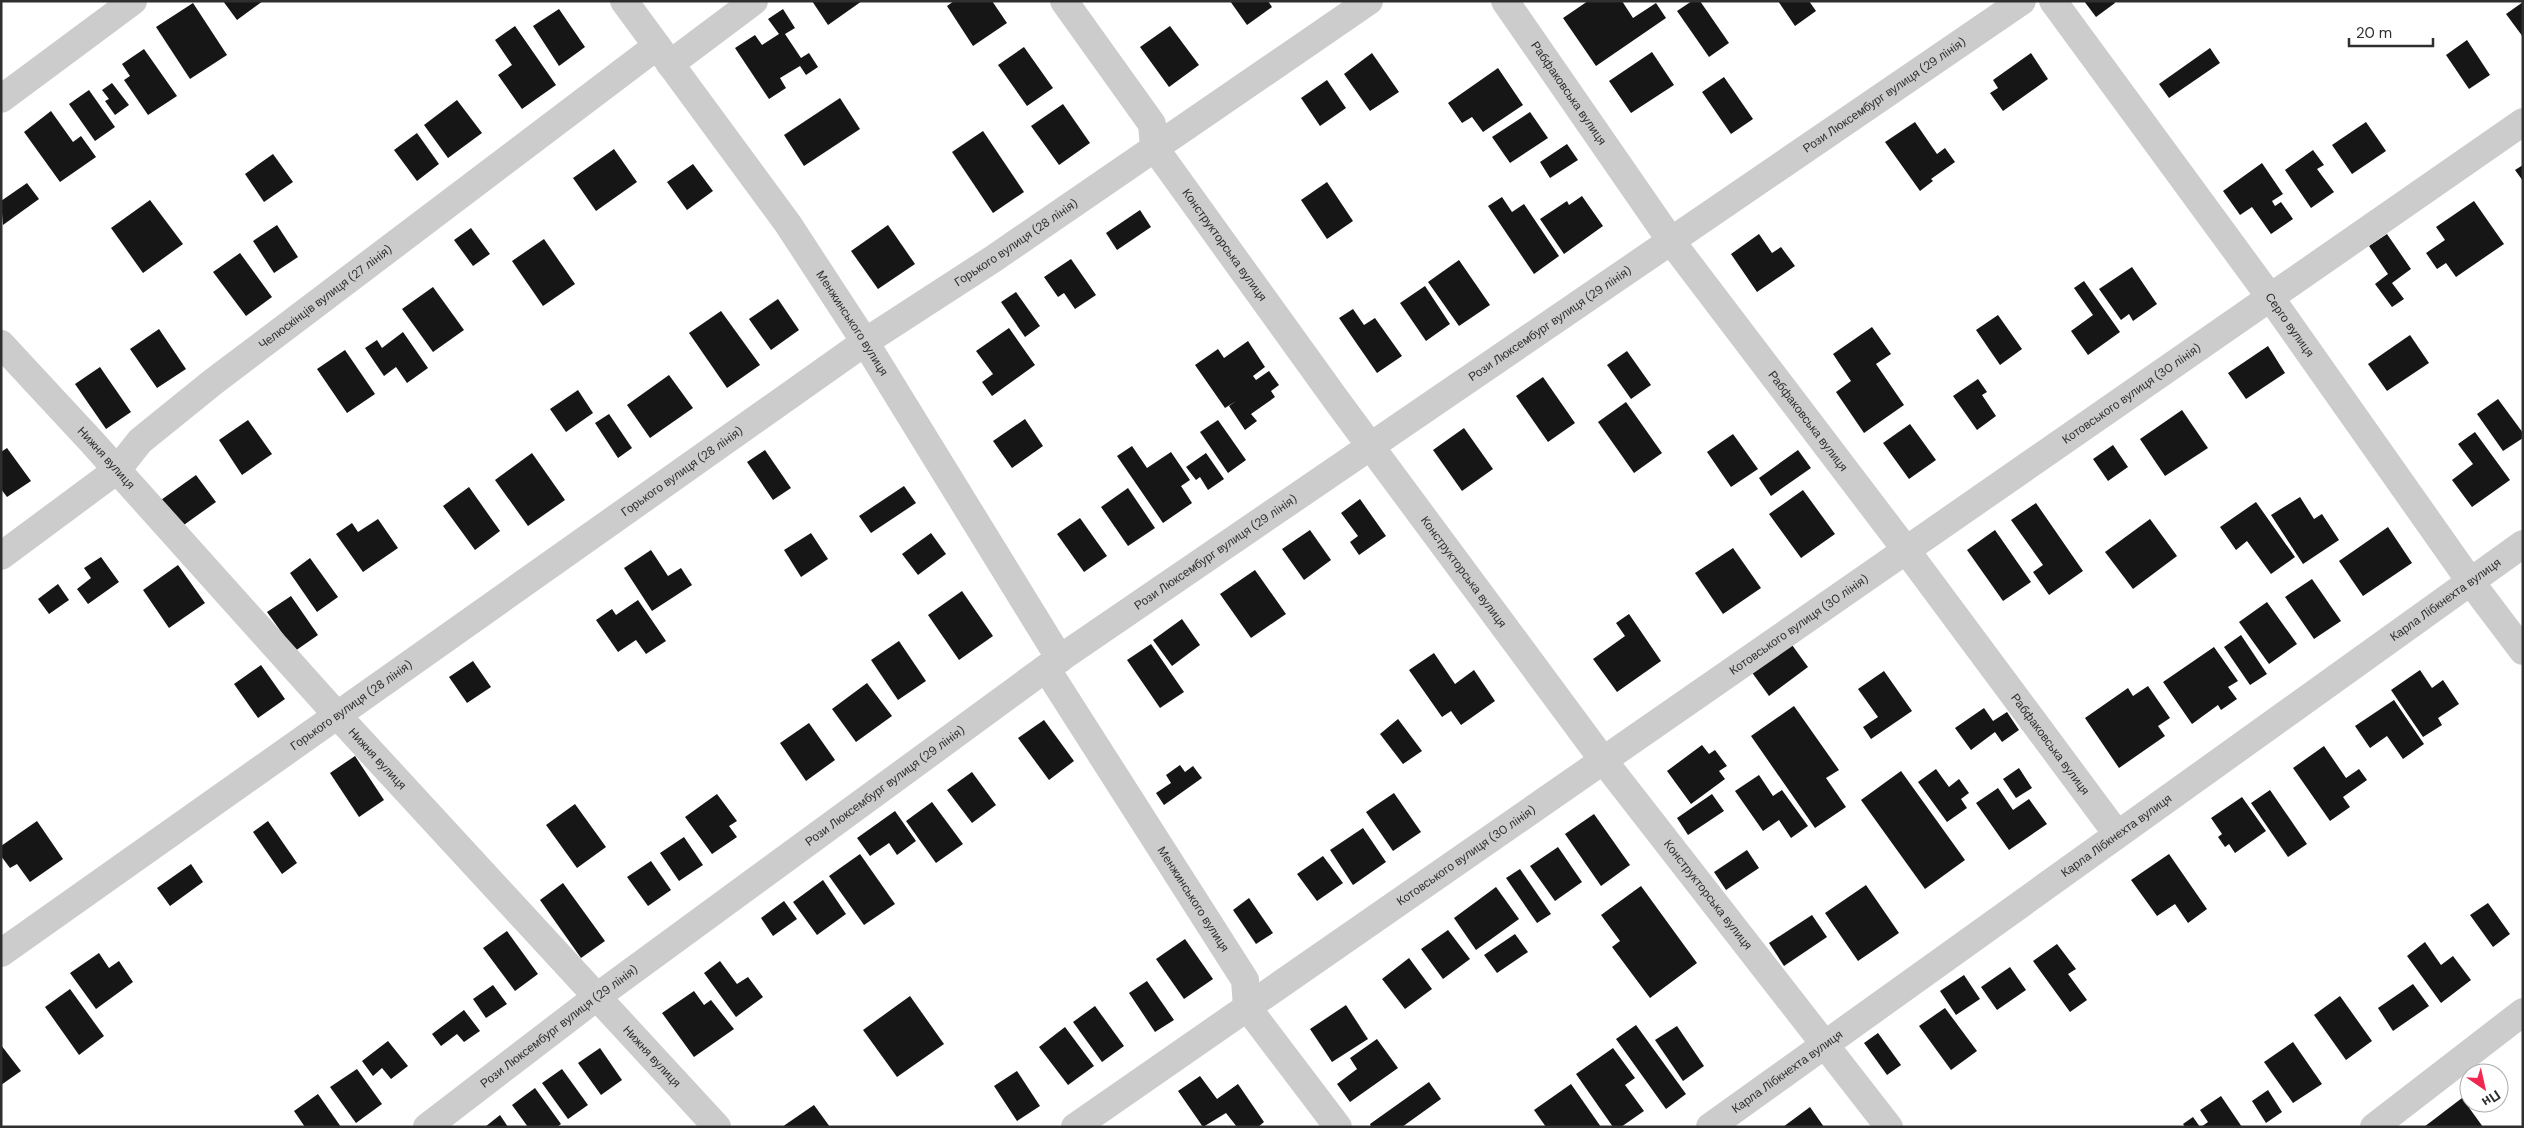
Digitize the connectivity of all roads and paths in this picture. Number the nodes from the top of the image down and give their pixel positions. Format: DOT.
graph roads {
  1 [pos="133,1"];
  2 [pos="624,1"];
  3 [pos="754,1"];
  4 [pos="1064,1"];
  5 [pos="1369,1"];
  6 [pos="1505,1"];
  7 [pos="2022,1"];
  8 [pos="2053,1"];
  9 [pos="664,55"];
  10 [pos="1,99"];
  11 [pos="2523,122"];
  12 [pos="1154,147"];
  13 [pos="1671,241"];
  14 [pos="2270,297"];
  15 [pos="865,342"];
  16 [pos="1,344"];
  17 [pos="1370,446"];
  18 [pos="117,470"];
  19 [pos="2523,544"];
  20 [pos="1906,550"];
  21 [pos="1,556"];
  22 [pos="2470,581"];
  23 [pos="2523,651"];
  24 [pos="1053,663"];
  25 [pos="337,716"];
  26 [pos="1603,760"];
  27 [pos="2117,834"];
  28 [pos="1,953"];
  29 [pos="598,996"];
  30 [pos="1247,1007"];
  31 [pos="2523,1012"];
  32 [pos="1825,1044"];
  33 [pos="427,1127"];
  34 [pos="717,1127"];
  35 [pos="1075,1127"];
  36 [pos="1338,1127"];
  37 [pos="1710,1127"];
  38 [pos="1889,1127"];
  39 [pos="2374,1127"];
  1 -- 10 [label="street"];
  2 -- 9 [label="street, Менжинського вулиця"];
  3 -- 9 [label="street, Челюскінців вулиця (27 лiнiя)"];
  4 -- 12 [label="street, Конструкторська вулиця"];
  5 -- 12 [label="street, Горького вулиця (28 лiнiя)"];
  6 -- 13 [label="street, Рабфаковська вулиця"];
  7 -- 13 [label="street, Рози Люксембург вулиця (29 лiнiя)"];
  8 -- 14 [label="street, Серго вулиця"];
  9 -- 15 [label="street, Менжинського вулиця"];
  9 -- 18 [label="street, Челюскінців вулиця (27 лiнiя)"];
  11 -- 14 [label="street, Котовського вулиця (30 лiнiя)"];
  12 -- 15 [label="street, Горького вулиця (28 лiнiя)"];
  12 -- 17 [label="street, Конструкторська вулиця"];
  13 -- 17 [label="street, Рози Люксембург вулиця (29 лiнiя)"];
  13 -- 20 [label="street, Рабфаковська вулиця"];
  14 -- 20 [label="street, Котовського вулиця (30 лiнiя)"];
  14 -- 22 [label="street, Серго вулиця"];
  15 -- 24 [label="street, Менжинського вулиця"];
  15 -- 25 [label="street, Горького вулиця (28 лiнiя)"];
  16 -- 18 [label="street, Нижня вулиця"];
  17 -- 24 [label="street, Рози Люксембург вулиця (29 лiнiя)"];
  17 -- 26 [label="street, Конструкторська вулиця"];
  18 -- 21 [label="street, Челюскінців вулиця (27 лiнiя)"];
  18 -- 25 [label="street, Нижня вулиця"];
  19 -- 22 [label="street, Карла Лібкнехта вулиця"];
  20 -- 26 [label="street, Котовського вулиця (30 лiнiя)"];
  20 -- 27 [label="street, Рабфаковська вулиця"];
  22 -- 23 [label="street, Серго вулиця"];
  22 -- 27 [label="street, Карла Лібкнехта вулиця"];
  24 -- 29 [label="street, Рози Люксембург вулиця (29 лiнiя)"];
  24 -- 30 [label="street, Менжинського вулиця"];
  25 -- 28 [label="street, Горького вулиця (28 лiнiя)"];
  25 -- 29 [label="street, Нижня вулиця"];
  26 -- 30 [label="street, Котовського вулиця (30 лiнiя)"];
  26 -- 32 [label="street, Конструкторська вулиця"];
  27 -- 32 [label="street, Карла Лібкнехта вулиця"];
  29 -- 33 [label="street, Рози Люксембург вулиця (29 лiнiя)"];
  29 -- 34 [label="street, Нижня вулиця"];
  30 -- 35 [label="street, Котовського вулиця (30 лiнiя)"];
  30 -- 36 [label="street"];
  31 -- 39 [label="street"];
  32 -- 37 [label="street, Карла Лібкнехта вулиця"];
  32 -- 38 [label="street, Конструкторська вулиця"];
}
